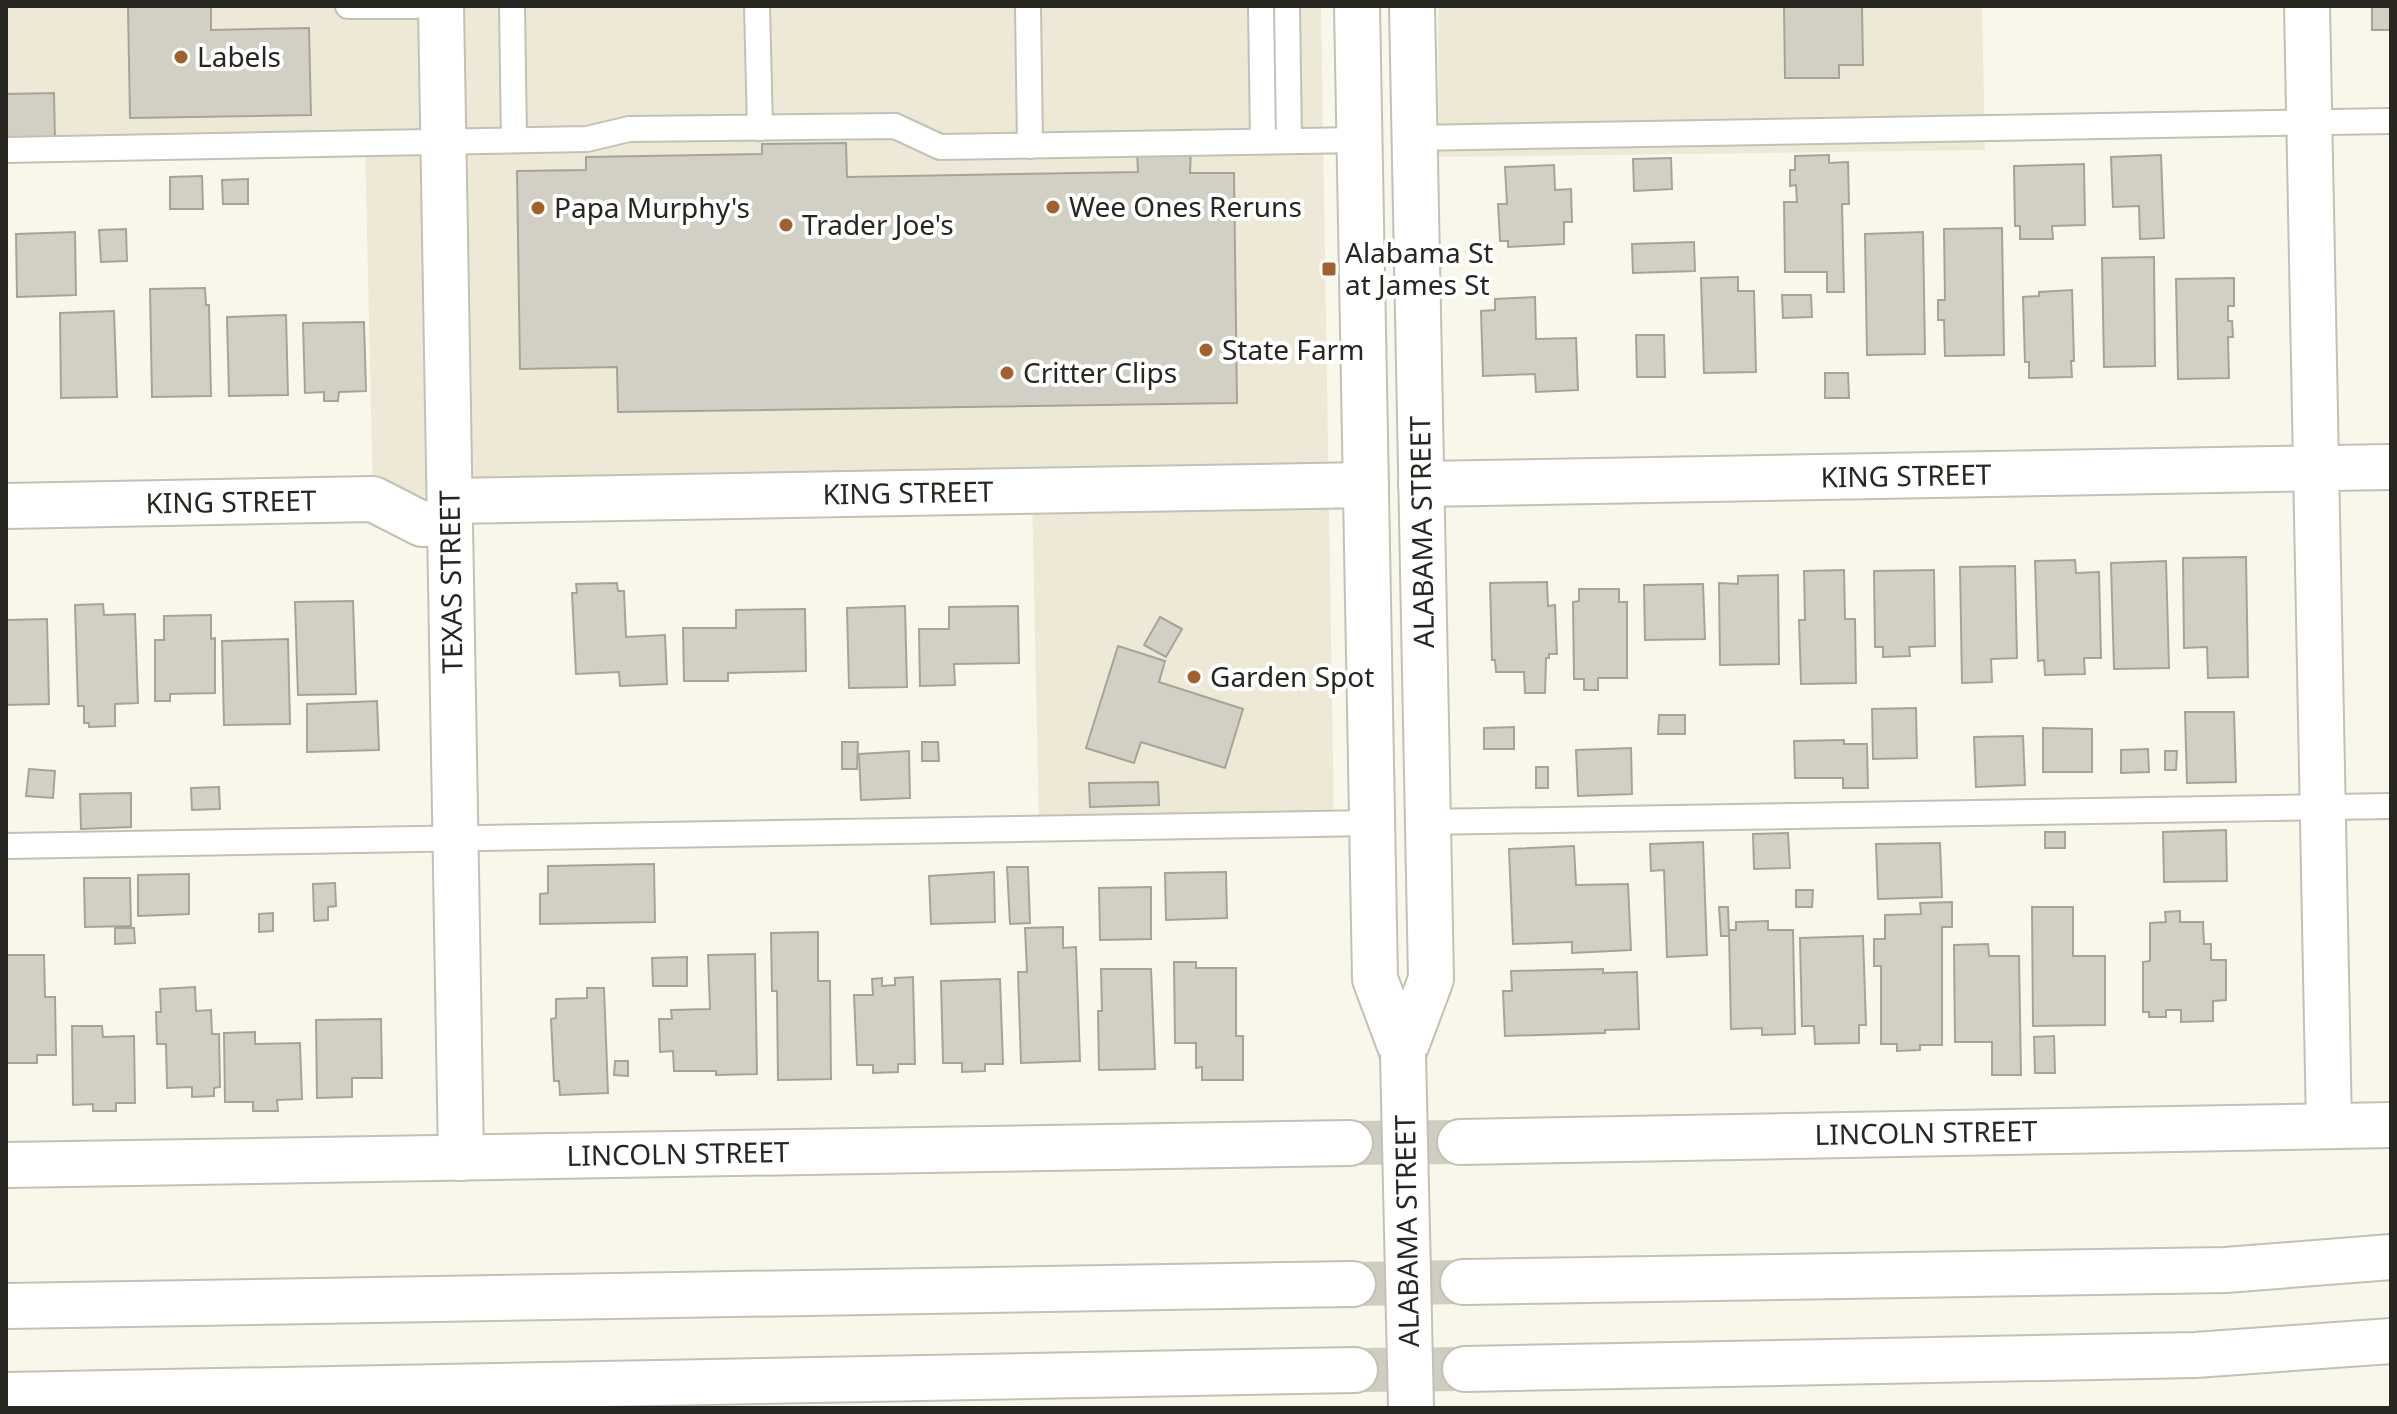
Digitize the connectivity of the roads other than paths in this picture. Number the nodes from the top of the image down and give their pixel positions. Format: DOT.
graph roads {
  1 [pos="348,6"];
  2 [pos="415,6"];
  3 [pos="441,6"];
  4 [pos="512,6"];
  5 [pos="757,6"];
  6 [pos="1028,6"];
  7 [pos="1261,6"];
  8 [pos="1287,6"];
  9 [pos="1357,6"];
  10 [pos="1412,6"];
  11 [pos="2307,6"];
  12 [pos="2391,121"];
  13 [pos="2310,122"];
  14 [pos="760,128"];
  15 [pos="1415,138"];
  16 [pos="514,140"];
  17 [pos="1360,140"];
  18 [pos="443,141"];
  19 [pos="1263,141"];
  20 [pos="1289,141"];
  21 [pos="1030,146"];
  22 [pos="6,150"];
  23 [pos="2391,467"];
  24 [pos="2316,468"];
  25 [pos="1421,484"];
  26 [pos="1366,485"];
  27 [pos="6,506"];
  28 [pos="450,512"];
  29 [pos="1425,663"];
  30 [pos="2391,806"];
  31 [pos="2322,808"];
  32 [pos="1428,822"];
  33 [pos="1371,823"];
  34 [pos="456,839"];
  35 [pos="6,846"];
  36 [pos="1403,1054"];
  37 [pos="2391,1125"];
  38 [pos="2329,1126"];
  39 [pos="1460,1142"];
  40 [pos="1350,1143"];
  41 [pos="461,1158"];
  42 [pos="6,1165"];
  43 [pos="2391,1257"];
  44 [pos="1463,1282"];
  45 [pos="1353,1284"];
  46 [pos="6,1306"];
  47 [pos="2391,1341"];
  48 [pos="1465,1369"];
  49 [pos="1355,1370"];
  50 [pos="6,1395"];
  51 [pos="1411,1408"];
  1 -- 2 [label="lane"];
  3 -- 18 [label="main road, TEXAS STREET"];
  4 -- 16 [label="lane"];
  5 -- 14 [label="lane"];
  6 -- 21 [label="lane"];
  7 -- 19 [label="lane"];
  8 -- 20 [label="lane"];
  9 -- 17 [label="main road, ALABAMA STREET"];
  10 -- 15 [label="main road, ALABAMA STREET"];
  11 -- 13 [label="main road"];
  12 -- 13 [label="lane"];
  13 -- 15 [label="lane"];
  13 -- 24 [label="main road"];
  14 -- 16 [label="lane"];
  14 -- 21 [label="lane"];
  15 -- 25 [label="main road, ALABAMA STREET"];
  16 -- 18 [label="lane"];
  17 -- 20 [label="lane"];
  17 -- 26 [label="main road, ALABAMA STREET"];
  18 -- 22 [label="lane"];
  18 -- 28 [label="main road, TEXAS STREET"];
  19 -- 20 [label="lane"];
  19 -- 21 [label="lane"];
  23 -- 24 [label="main road, KING STREET"];
  24 -- 25 [label="main road, KING STREET"];
  24 -- 31 [label="main road"];
  25 -- 29 [label="main road, ALABAMA STREET"];
  26 -- 28 [label="main road, KING STREET"];
  26 -- 29 [label="main road"];
  26 -- 33 [label="main road, ALABAMA STREET"];
  27 -- 28 [label="main road, KING STREET"];
  28 -- 34 [label="main road, TEXAS STREET"];
  29 -- 32 [label="main road, ALABAMA STREET"];
  30 -- 31 [label="lane"];
  31 -- 32 [label="lane"];
  31 -- 38 [label="main road"];
  32 -- 36 [label="main road, ALABAMA STREET"];
  33 -- 34 [label="lane"];
  33 -- 36 [label="main road, ALABAMA STREET"];
  34 -- 35 [label="lane"];
  34 -- 41 [label="main road, TEXAS STREET"];
  36 -- 51 [label="main road, ALABAMA STREET, bridge"];
  37 -- 38 [label="main road, LINCOLN STREET"];
  38 -- 39 [label="main road, LINCOLN STREET"];
  40 -- 41 [label="main road, LINCOLN STREET"];
  41 -- 42 [label="main road, LINCOLN STREET"];
  43 -- 44 [label="main road"];
  45 -- 46 [label="main road"];
  47 -- 48 [label="main road"];
  49 -- 50 [label="main road"];
}
